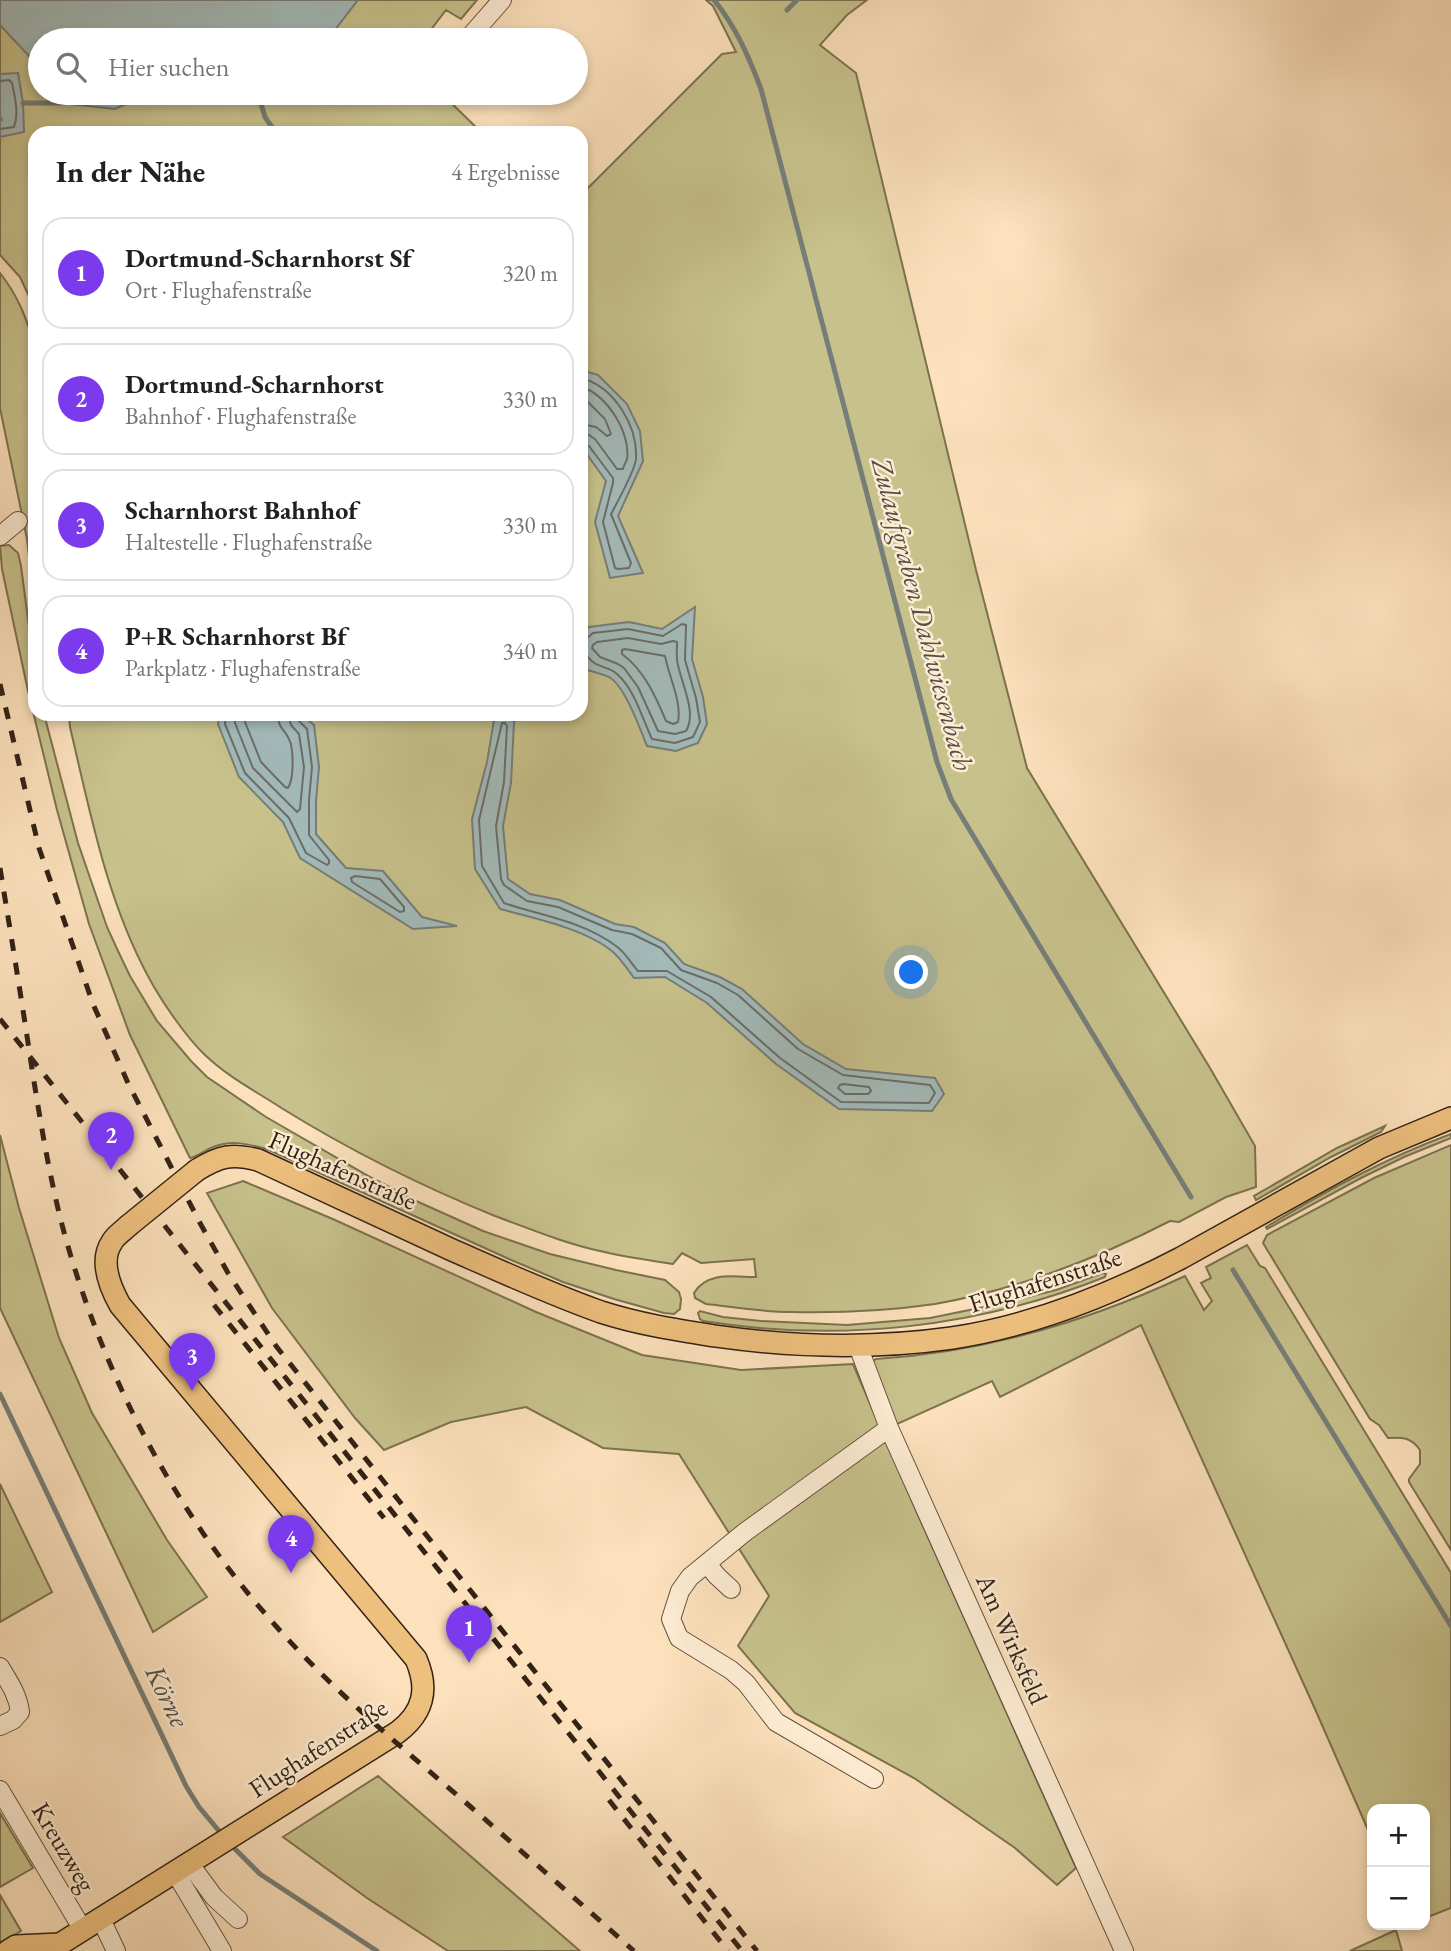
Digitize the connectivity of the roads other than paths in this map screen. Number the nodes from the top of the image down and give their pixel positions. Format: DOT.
graph roads {
  1 [pos="502,0"];
  2 [pos="478,28"];
  3 [pos="18,521"];
  4 [pos="0,536"];
  5 [pos="1451,1118"];
  6 [pos="858,1346"];
  7 [pos="889,1428"];
  8 [pos="707,1564"];
  9 [pos="731,1588"];
  10 [pos="0,1667"];
  11 [pos="0,1726"];
  12 [pos="874,1779"];
  13 [pos="0,1790"];
  14 [pos="182,1868"];
  15 [pos="101,1919"];
  16 [pos="238,1919"];
  17 [pos="83,1930"];
  18 [pos="55,1948"];
  19 [pos="8,1951"];
  20 [pos="116,1951"];
  21 [pos="222,1951"];
  22 [pos="1125,1951"];
  1 -- 2 [label="street"];
  3 -- 4 [label="street"];
  5 -- 6 [label="main road, Flughafenstraße"];
  6 -- 7 [label="street, Am Wirksfeld"];
  6 -- 14 [label="main road, Flughafenstraße, bridge"];
  7 -- 8 [label="street"];
  7 -- 22 [label="street, Am Wirksfeld"];
  8 -- 9 [label="street"];
  8 -- 12 [label="street"];
  10 -- 11 [label="street"];
  13 -- 17 [label="street, Kreuzweg"];
  14 -- 15 [label="main road, Flughafenstraße"];
  14 -- 16 [label="street"];
  14 -- 21 [label="street"];
  15 -- 17 [label="main road, Flughafenstraße"];
  15 -- 20 [label="street"];
  17 -- 18 [label="main road, Flughafenstraße"];
  18 -- 19 [label="main road"];
}
